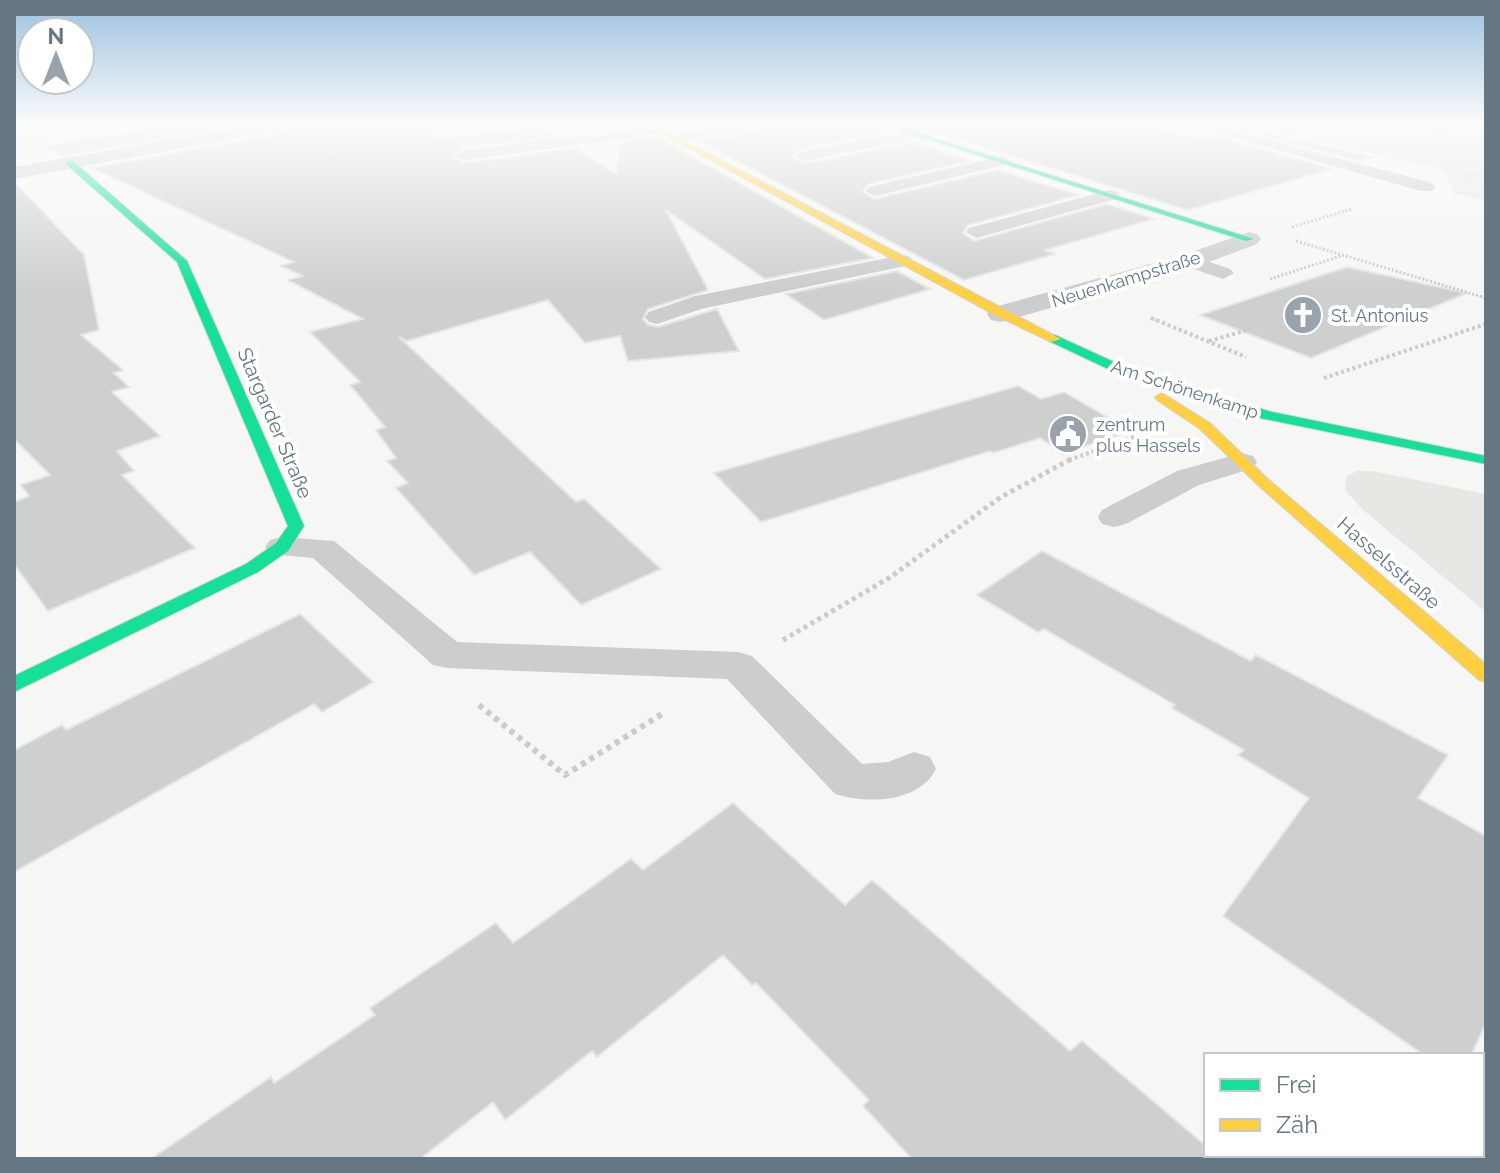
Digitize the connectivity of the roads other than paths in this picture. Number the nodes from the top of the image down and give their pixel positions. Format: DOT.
graph roads {
  1 [pos="90,181"];
  2 [pos="755,181"];
  3 [pos="919,181"];
  4 [pos="1065,181"];
  5 [pos="1404,181"];
  6 [pos="1427,187"];
  7 [pos="875,191"];
  8 [pos="1110,195"];
  9 [pos="976,232"];
  10 [pos="1249,239"];
  11 [pos="903,261"];
  12 [pos="1189,261"];
  13 [pos="1223,273"];
  14 [pos="1001,314"];
  15 [pos="657,317"];
  16 [pos="1110,365"];
  17 [pos="1349,434"];
  18 [pos="1298,439"];
  19 [pos="1486,460"];
  20 [pos="1258,467"];
  21 [pos="1114,517"];
  22 [pos="282,547"];
  23 [pos="1486,675"];
  24 [pos="14,685"];
  25 [pos="914,769"];
  1 -- 22 [label="street, Stargarder Straße"];
  2 -- 11 [label="street, Am Schönenkamp"];
  3 -- 7 [label="lane"];
  4 -- 8 [label="street"];
  5 -- 6 [label="lane"];
  8 -- 9 [label="lane"];
  8 -- 10 [label="street"];
  10 -- 12 [label="street, Neuenkampstraße"];
  11 -- 14 [label="street, Am Schönenkamp"];
  11 -- 15 [label="lane"];
  12 -- 13 [label="lane"];
  12 -- 14 [label="street, Neuenkampstraße"];
  14 -- 16 [label="street, Am Schönenkamp"];
  16 -- 17 [label="street, Am Schönenkamp"];
  16 -- 20 [label="street, Hasselsstraße"];
  17 -- 18 [label="street"];
  17 -- 19 [label="street, Am Schönenkamp"];
  20 -- 21 [label="lane"];
  20 -- 23 [label="street, Hasselsstraße"];
  22 -- 24 [label="street"];
  22 -- 25 [label="lane"];
}
